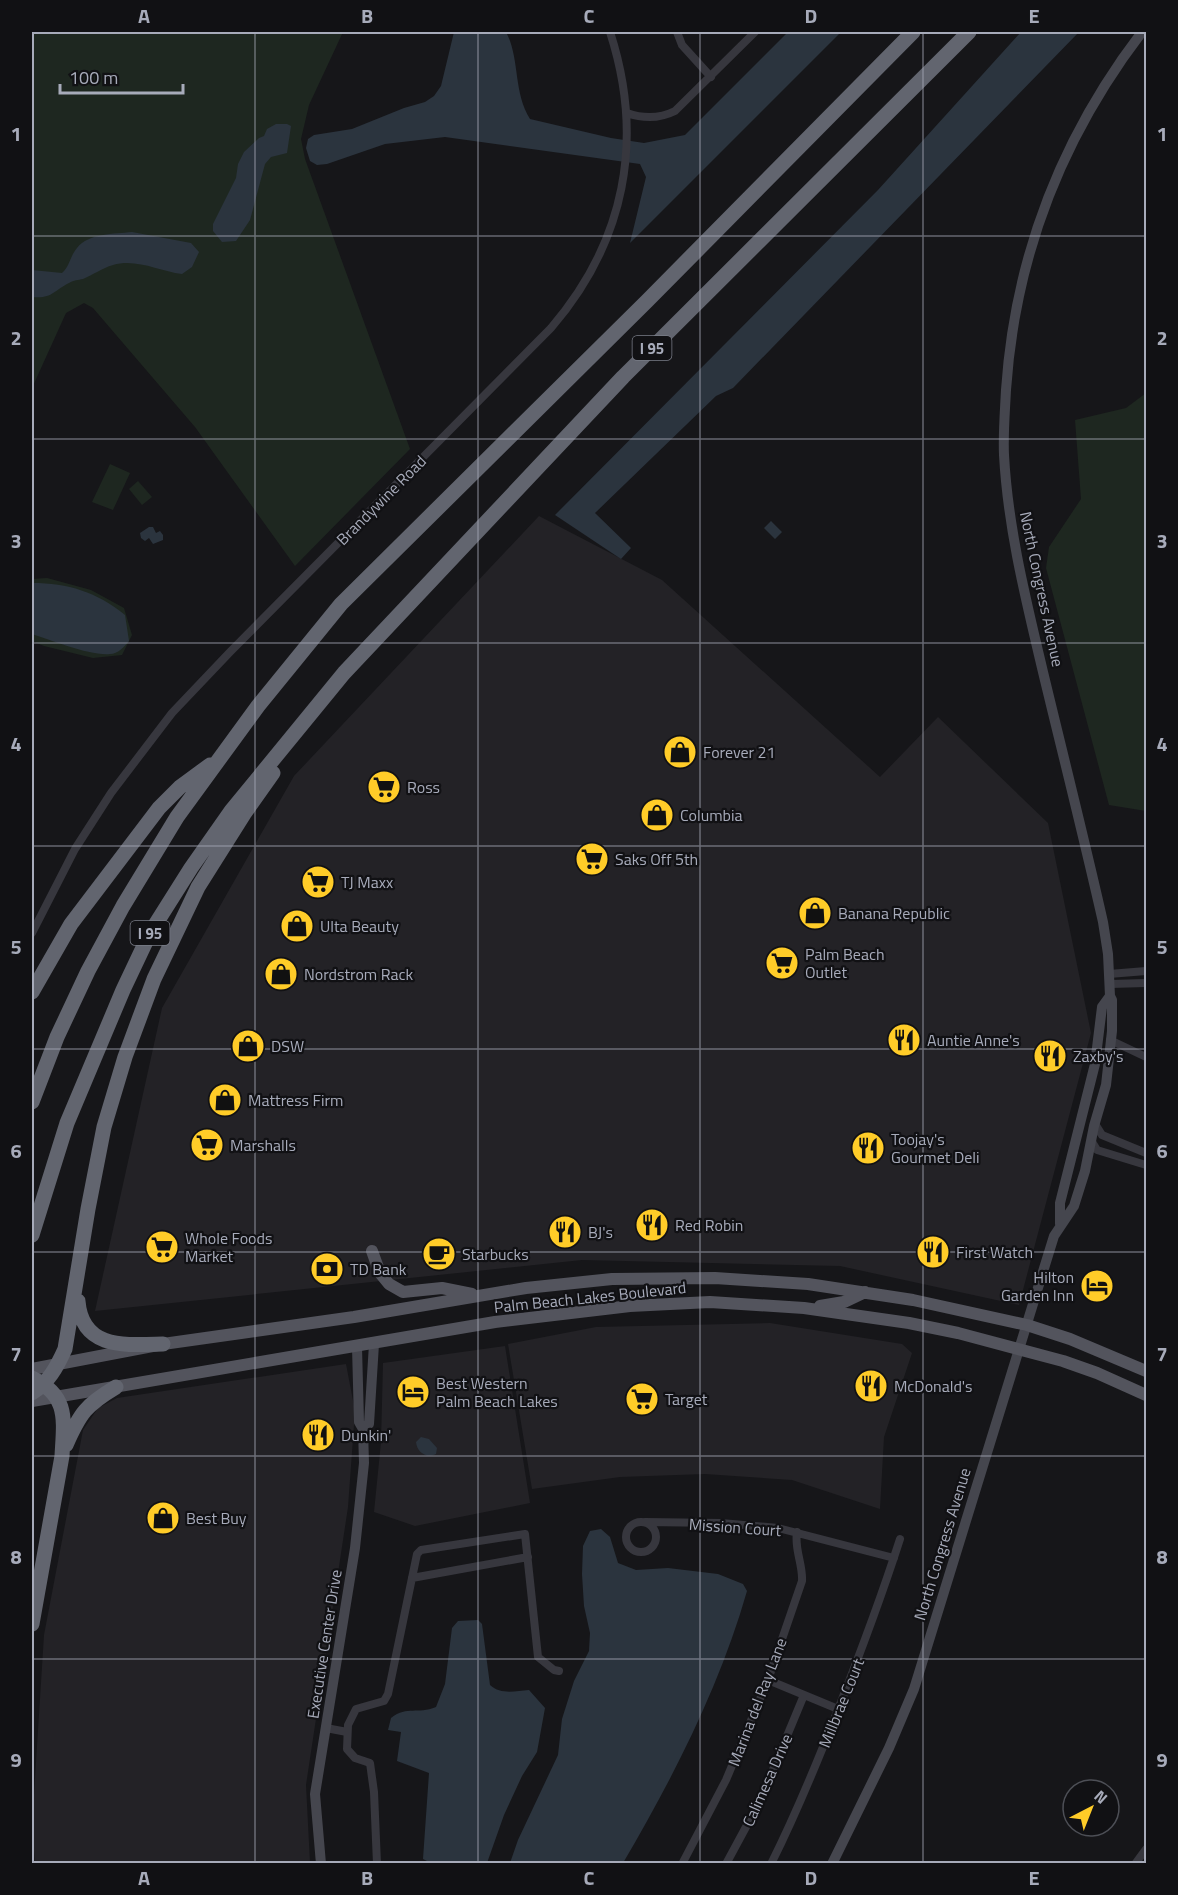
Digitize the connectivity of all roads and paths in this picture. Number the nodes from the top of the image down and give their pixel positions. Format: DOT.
graph roads {
  1 [pos="610,32"];
  2 [pos="677,32"];
  3 [pos="755,32"];
  4 [pos="913,32"];
  5 [pos="969,32"];
  6 [pos="1142,32"];
  7 [pos="711,76"];
  8 [pos="627,113"];
  9 [pos="344,673"];
  10 [pos="222,757"];
  11 [pos="32,933"];
  12 [pos="1146,971"];
  13 [pos="1109,979"];
  14 [pos="1146,984"];
  15 [pos="32,992"];
  16 [pos="1110,996"];
  17 [pos="1110,1040"];
  18 [pos="1146,1057"];
  19 [pos="32,1102"];
  20 [pos="1082,1116"];
  21 [pos="1095,1124"];
  22 [pos="1091,1140"];
  23 [pos="1146,1153"];
  24 [pos="1146,1165"];
  25 [pos="1060,1224"];
  26 [pos="32,1235"];
  27 [pos="372,1251"];
  28 [pos="76,1280"];
  29 [pos="865,1292"];
  30 [pos="479,1296"];
  31 [pos="804,1308"];
  32 [pos="1027,1325"];
  33 [pos="164,1344"];
  34 [pos="374,1344"];
  35 [pos="357,1347"];
  36 [pos="1019,1348"];
  37 [pos="58,1365"];
  38 [pos="32,1369"];
  39 [pos="1146,1371"];
  40 [pos="36,1385"];
  41 [pos="116,1388"];
  42 [pos="1146,1395"];
  43 [pos="58,1398"];
  44 [pos="32,1401"];
  45 [pos="363,1430"];
  46 [pos="62,1456"];
  47 [pos="645,1522"];
  48 [pos="797,1532"];
  49 [pos="900,1539"];
  50 [pos="528,1557"];
  51 [pos="894,1558"];
  52 [pos="412,1578"];
  53 [pos="32,1624"];
  54 [pos="559,1671"];
  55 [pos="768,1680"];
  56 [pos="804,1695"];
  57 [pos="838,1709"];
  58 [pos="326,1728"];
  59 [pos="347,1732"];
  60 [pos="1146,1849"];
  61 [pos="321,1863"];
  62 [pos="376,1863"];
  63 [pos="682,1863"];
  64 [pos="726,1863"];
  65 [pos="771,1863"];
  66 [pos="832,1863"];
  67 [pos="1136,1863"];
  1 -- 8 [label="street, Brandywine Road"];
  2 -- 7 [label="street"];
  3 -- 7 [label="street"];
  4 -- 10 [label="highway, I 95"];
  5 -- 9 [label="highway, I 95"];
  6 -- 13 [label="street, North Congress Avenue"];
  7 -- 8 [label="street"];
  8 -- 11 [label="street, Brandywine Road"];
  9 -- 26 [label="highway, I 95"];
  9 -- 28 [label="highway"];
  10 -- 15 [label="highway"];
  10 -- 19 [label="highway, I 95"];
  12 -- 13 [label="street"];
  13 -- 14 [label="street"];
  13 -- 16 [label="street, North Congress Avenue"];
  16 -- 17 [label="street, North Congress Avenue"];
  16 -- 20 [label="street, North Congress Avenue"];
  17 -- 18 [label="street"];
  17 -- 21 [label="street, North Congress Avenue"];
  20 -- 22 [label="street"];
  20 -- 25 [label="street, North Congress Avenue"];
  21 -- 22 [label="street, North Congress Avenue"];
  21 -- 23 [label="street"];
  22 -- 24 [label="street"];
  22 -- 25 [label="street, North Congress Avenue"];
  25 -- 32 [label="street, North Congress Avenue"];
  27 -- 30 [label="main road"];
  28 -- 33 [label="highway"];
  28 -- 37 [label="highway"];
  29 -- 30 [label="main road, Palm Beach Lakes Boulevard"];
  29 -- 31 [label="main road"];
  29 -- 32 [label="main road, Palm Beach Lakes Boulevard"];
  30 -- 33 [label="main road, Palm Beach Lakes Boulevard"];
  31 -- 34 [label="main road, Palm Beach Lakes Boulevard"];
  31 -- 36 [label="main road, Palm Beach Lakes Boulevard"];
  32 -- 36 [label="street, North Congress Avenue"];
  32 -- 39 [label="main road, Palm Beach Lakes Boulevard"];
  33 -- 37 [label="main road, Palm Beach Lakes Boulevard"];
  34 -- 35 [label="main road, Palm Beach Lakes Boulevard"];
  34 -- 45 [label="street, Executive Center Drive"];
  35 -- 41 [label="main road, Palm Beach Lakes Boulevard"];
  35 -- 45 [label="street, Executive Center Drive"];
  36 -- 42 [label="main road, Palm Beach Lakes Boulevard"];
  36 -- 66 [label="street, North Congress Avenue"];
  37 -- 38 [label="main road, Palm Beach Lakes Boulevard"];
  37 -- 40 [label="highway"];
  40 -- 43 [label="highway"];
  41 -- 43 [label="main road, Palm Beach Lakes Boulevard"];
  41 -- 46 [label="highway"];
  43 -- 44 [label="main road, Palm Beach Lakes Boulevard"];
  43 -- 46 [label="highway"];
  45 -- 58 [label="street, Executive Center Drive"];
  46 -- 53 [label="highway"];
  47 -- 48 [label="street, Mission Court"];
  48 -- 51 [label="street, Mission Court"];
  48 -- 55 [label="street, Marina del Ray Lane"];
  49 -- 51 [label="street, Millbrae Court"];
  50 -- 52 [label="street"];
  50 -- 52 [label="street"];
  50 -- 54 [label="street"];
  51 -- 57 [label="street, Millbrae Court"];
  52 -- 59 [label="street"];
  55 -- 56 [label="street"];
  55 -- 63 [label="street, Marina del Ray Lane"];
  56 -- 57 [label="street"];
  56 -- 64 [label="street, Calimesa Drive"];
  57 -- 65 [label="street, Millbrae Court"];
  58 -- 59 [label="street"];
  58 -- 61 [label="street, Executive Center Drive"];
  59 -- 62 [label="street"];
  60 -- 67 [label="street"];
}
